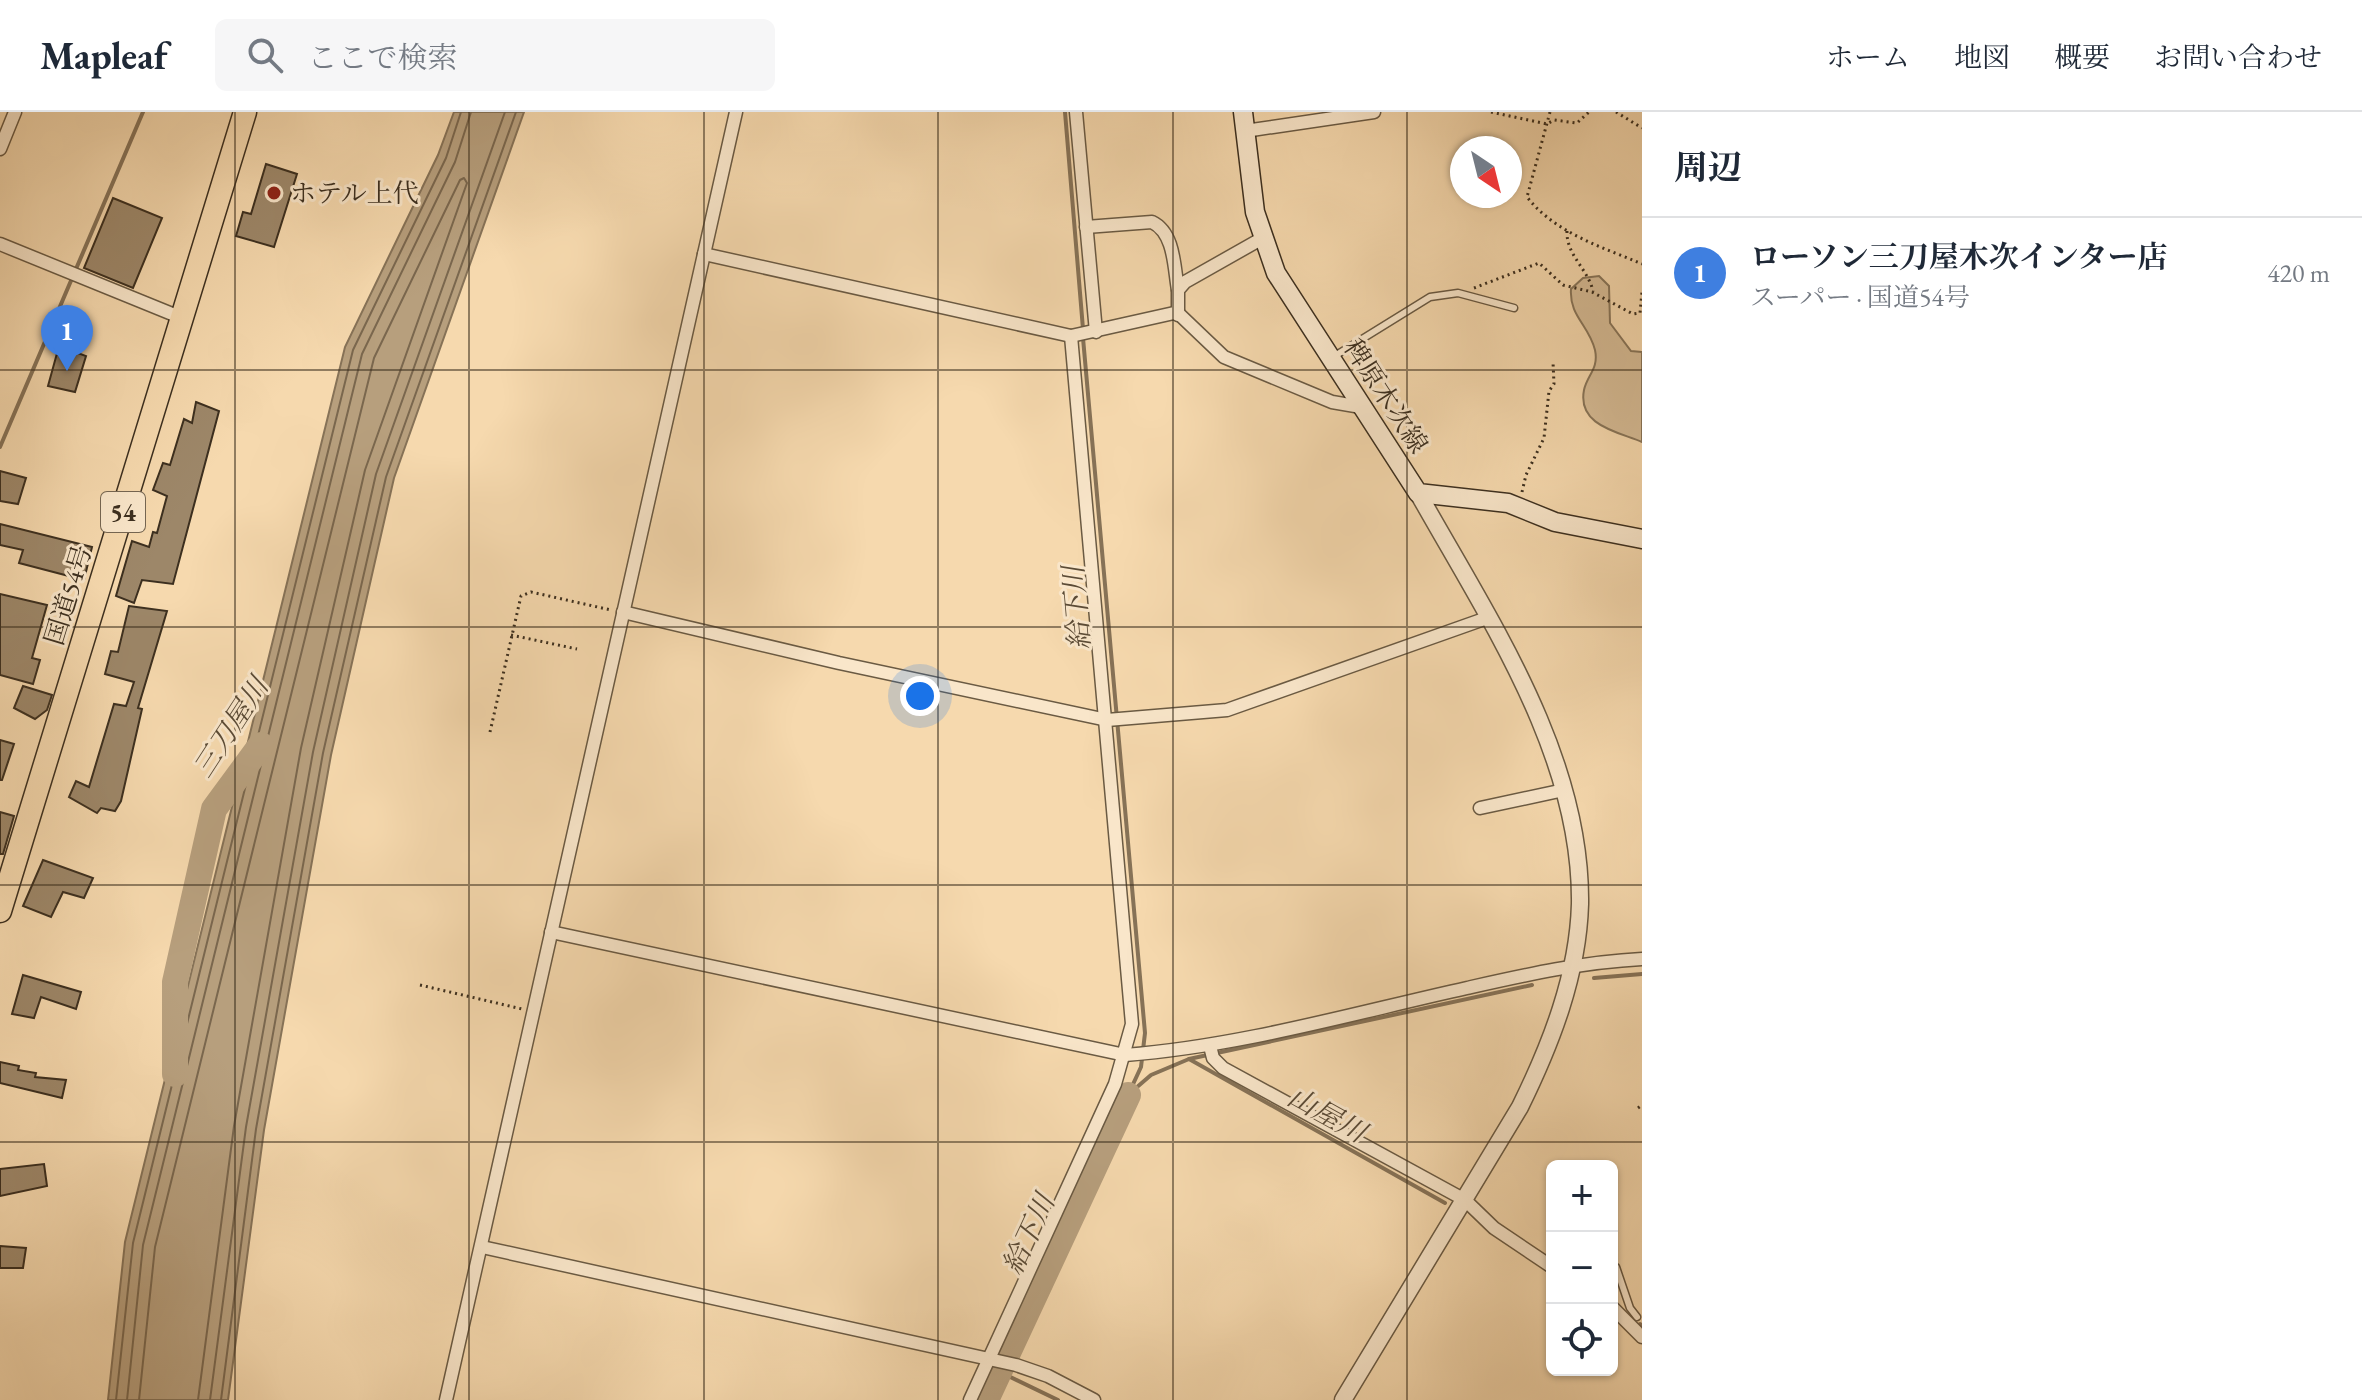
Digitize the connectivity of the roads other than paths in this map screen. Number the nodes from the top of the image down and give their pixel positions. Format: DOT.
graph roads {
  1 [pos="15,112"];
  2 [pos="245,112"];
  3 [pos="736,112"];
  4 [pos="1076,112"];
  5 [pos="1374,112"];
  6 [pos="1244,122"];
  7 [pos="0,149"];
  8 [pos="1086,227"];
  9 [pos="1261,239"];
  10 [pos="0,244"];
  11 [pos="704,254"];
  12 [pos="1178,290"];
  13 [pos="1514,308"];
  14 [pos="1178,315"];
  15 [pos="182,318"];
  16 [pos="1094,333"];
  17 [pos="1074,335"];
  18 [pos="1330,359"];
  19 [pos="1361,407"];
  20 [pos="1418,493"];
  21 [pos="1642,539"];
  22 [pos="623,612"];
  23 [pos="1487,618"];
  24 [pos="1114,720"];
  25 [pos="1564,790"];
  26 [pos="1480,808"];
  27 [pos="0,911"];
  28 [pos="551,932"];
  29 [pos="1642,959"];
  30 [pos="1572,966"];
  31 [pos="1211,1051"];
  32 [pos="1129,1055"];
  33 [pos="1465,1200"];
  34 [pos="482,1247"];
  35 [pos="1546,1263"];
  36 [pos="1618,1273"];
  37 [pos="1636,1318"];
  38 [pos="1642,1337"];
  39 [pos="992,1360"];
  40 [pos="446,1400"];
  41 [pos="970,1400"];
  42 [pos="1094,1400"];
  43 [pos="1343,1400"];
  1 -- 7 [label="street"];
  2 -- 15 [label="highway, 国道54号 / 54"];
  3 -- 11 [label="street"];
  4 -- 8 [label="street"];
  5 -- 6 [label="street"];
  6 -- 9 [label="main road, 稗原木次線"];
  8 -- 12 [label="street"];
  8 -- 16 [label="street"];
  9 -- 12 [label="street"];
  9 -- 18 [label="main road, 稗原木次線"];
  10 -- 15 [label="street"];
  11 -- 17 [label="street"];
  11 -- 22 [label="street"];
  12 -- 14 [label="street"];
  13 -- 18 [label="lane"];
  14 -- 16 [label="street"];
  14 -- 19 [label="street"];
  15 -- 27 [label="highway, 国道54号 / 54"];
  16 -- 17 [label="street"];
  17 -- 24 [label="street"];
  18 -- 19 [label="main road, 稗原木次線"];
  19 -- 20 [label="main road, 稗原木次線"];
  20 -- 21 [label="main road, 稗原木次線"];
  20 -- 23 [label="street"];
  22 -- 24 [label="street"];
  22 -- 28 [label="street"];
  23 -- 24 [label="street"];
  23 -- 25 [label="street"];
  24 -- 32 [label="street"];
  25 -- 26 [label="street"];
  25 -- 30 [label="street"];
  28 -- 32 [label="street"];
  28 -- 34 [label="street"];
  29 -- 30 [label="street"];
  30 -- 31 [label="street"];
  30 -- 33 [label="street"];
  31 -- 32 [label="street"];
  31 -- 33 [label="street"];
  32 -- 39 [label="street"];
  33 -- 35 [label="street"];
  33 -- 43 [label="street"];
  34 -- 39 [label="street"];
  34 -- 40 [label="street"];
  36 -- 37 [label="lane"];
  37 -- 38 [label="street"];
  39 -- 41 [label="street"];
  39 -- 42 [label="street"];
}
